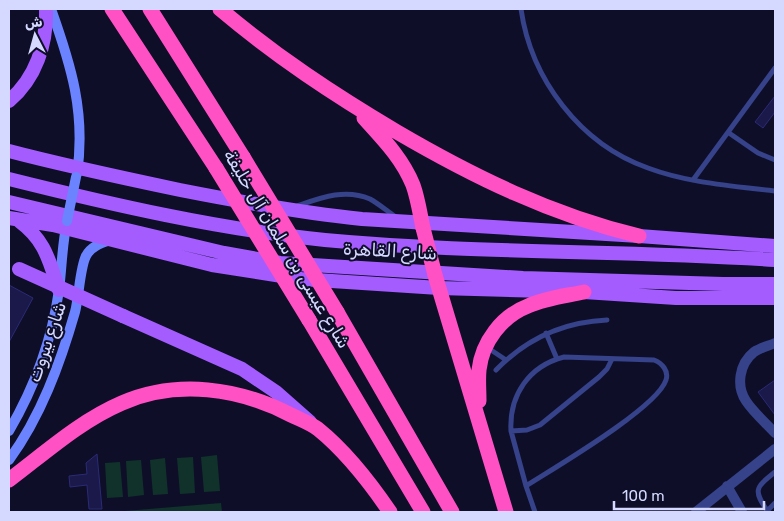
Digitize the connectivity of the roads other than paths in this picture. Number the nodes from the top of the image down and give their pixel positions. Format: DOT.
graph roads {
  1 [pos="46,9"];
  2 [pos="51,9"];
  3 [pos="112,9"];
  4 [pos="150,9"];
  5 [pos="220,9"];
  6 [pos="520,9"];
  7 [pos="775,68"];
  8 [pos="9,101"];
  9 [pos="353,106"];
  10 [pos="728,133"];
  11 [pos="9,150"];
  12 [pos="41,159"];
  13 [pos="775,160"];
  14 [pos="9,161"];
  15 [pos="77,173"];
  16 [pos="9,179"];
  17 [pos="693,180"];
  18 [pos="775,191"];
  19 [pos="9,202"];
  20 [pos="288,210"];
  21 [pos="14,220"];
  22 [pos="402,221"];
  23 [pos="67,225"];
  24 [pos="422,225"];
  25 [pos="639,236"];
  26 [pos="112,240"];
  27 [pos="775,246"];
  28 [pos="775,260"];
  29 [pos="14,266"];
  30 [pos="437,281"];
  31 [pos="775,284"];
  32 [pos="59,290"];
  33 [pos="584,292"];
  34 [pos="775,298"];
  35 [pos="607,320"];
  36 [pos="546,333"];
  37 [pos="775,343"];
  38 [pos="486,346"];
  39 [pos="557,359"];
  40 [pos="612,359"];
  41 [pos="506,360"];
  42 [pos="496,370"];
  43 [pos="480,425"];
  44 [pos="316,428"];
  45 [pos="9,430"];
  46 [pos="512,431"];
  47 [pos="775,433"];
  48 [pos="775,449"];
  49 [pos="9,460"];
  50 [pos="775,472"];
  51 [pos="9,480"];
  52 [pos="526,486"];
  53 [pos="727,486"];
  54 [pos="775,503"];
  55 [pos="390,512"];
  56 [pos="423,512"];
  57 [pos="452,512"];
  58 [pos="506,512"];
  59 [pos="535,512"];
  60 [pos="696,512"];
  61 [pos="742,512"];
  62 [pos="767,512"];
  1 -- 8 [label="main road"];
  2 -- 15 [label="main road, شارع بيروت"];
  3 -- 56 [label="highway, شارع عيسى بن سلمان آل خليفة, bridge"];
  4 -- 57 [label="highway, شارع عيسى بن سلمان آل خليفة, bridge"];
  5 -- 9 [label="highway"];
  6 -- 17 [label="lane"];
  7 -- 10 [label="lane"];
  9 -- 24 [label="highway"];
  9 -- 25 [label="highway"];
  10 -- 13 [label="lane"];
  10 -- 17 [label="lane"];
  11 -- 12 [label="main road"];
  12 -- 14 [label="main road"];
  12 -- 15 [label="main road"];
  15 -- 20 [label="main road"];
  15 -- 23 [label="main road, شارع بيروت, bridge"];
  16 -- 28 [label="main road, شارع القاهرة"];
  17 -- 18 [label="lane"];
  19 -- 31 [label="main road, شارع القاهرة"];
  20 -- 22 [label="main road"];
  20 -- 22 [label="lane"];
  21 -- 23 [label="main road, شارع القاهرة"];
  21 -- 32 [label="main road"];
  22 -- 24 [label="main road"];
  23 -- 26 [label="main road, شارع القاهرة"];
  23 -- 32 [label="main road, شارع بيروت"];
  24 -- 25 [label="main road"];
  24 -- 30 [label="highway, bridge"];
  25 -- 27 [label="main road"];
  26 -- 30 [label="main road, شارع القاهرة"];
  26 -- 49 [label="main road, شارع بيروت"];
  29 -- 44 [label="main road, bridge"];
  30 -- 33 [label="main road, شارع القاهرة"];
  30 -- 43 [label="highway"];
  32 -- 45 [label="main road, شارع بيروت"];
  33 -- 34 [label="main road, شارع القاهرة"];
  33 -- 38 [label="highway"];
  35 -- 36 [label="lane"];
  36 -- 39 [label="lane"];
  36 -- 41 [label="lane"];
  37 -- 47 [label="street"];
  38 -- 41 [label="lane"];
  38 -- 43 [label="highway"];
  39 -- 40 [label="lane"];
  39 -- 46 [label="lane"];
  40 -- 46 [label="lane"];
  40 -- 52 [label="lane"];
  41 -- 42 [label="lane"];
  43 -- 58 [label="highway"];
  44 -- 51 [label="highway"];
  44 -- 55 [label="highway"];
  46 -- 52 [label="lane"];
  48 -- 53 [label="street"];
  50 -- 62 [label="lane"];
  52 -- 59 [label="lane"];
  53 -- 60 [label="street"];
  53 -- 61 [label="street"];
  54 -- 62 [label="lane"];
}
